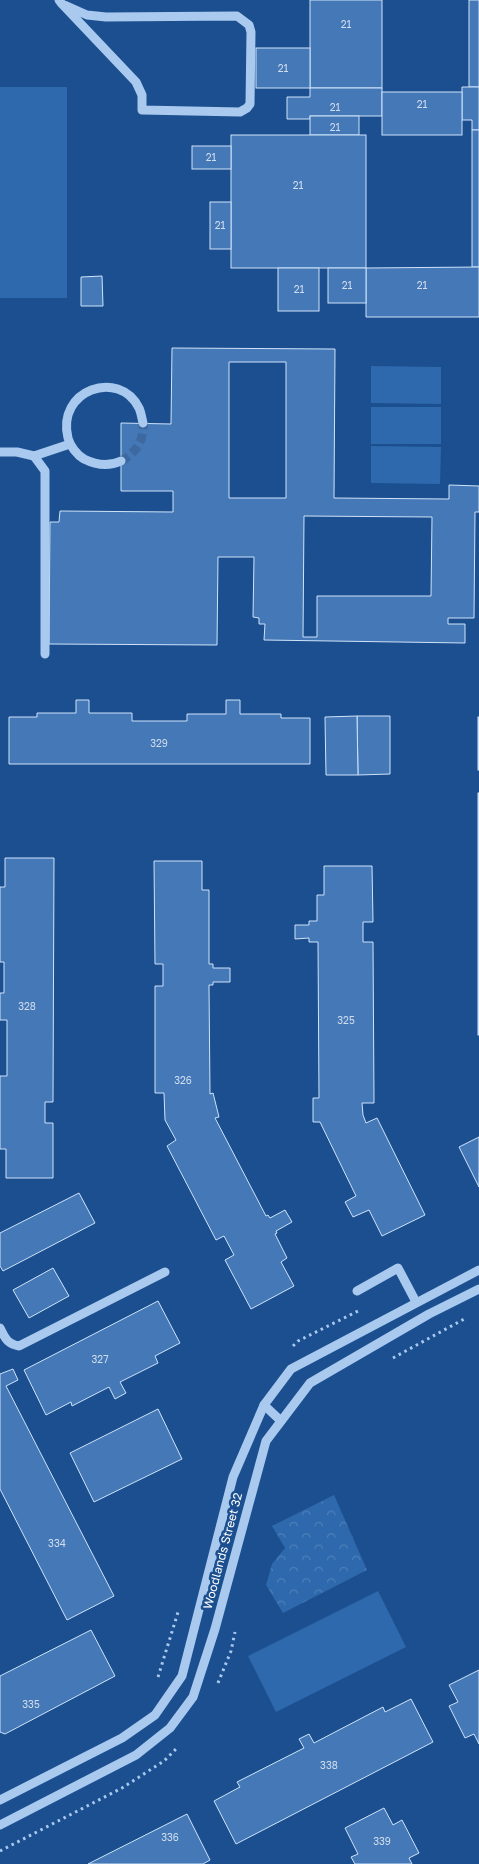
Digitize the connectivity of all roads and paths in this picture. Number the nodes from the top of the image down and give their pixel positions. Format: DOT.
graph roads {
  1 [pos="60,2"];
  2 [pos="143,423"];
  3 [pos="70,444"];
  4 [pos="0,452"];
  5 [pos="34,456"];
  6 [pos="121,461"];
  7 [pos="45,654"];
  8 [pos="479,1270"];
  9 [pos="165,1272"];
  10 [pos="479,1289"];
  11 [pos="357,1291"];
  12 [pos="416,1302"];
  13 [pos="472,1314"];
  14 [pos="0,1328"];
  15 [pos="387,1361"];
  16 [pos="264,1405"];
  17 [pos="281,1421"];
  18 [pos="180,1604"];
  19 [pos="153,1683"];
  20 [pos="0,1800"];
  21 [pos="0,1825"];
  1 -- 1 [label="street"];
  2 -- 3 [label="street"];
  3 -- 5 [label="street"];
  3 -- 6 [label="street"];
  4 -- 5 [label="street"];
  5 -- 7 [label="street"];
  8 -- 12 [label="street, Woodlands Street 32"];
  9 -- 14 [label="street"];
  10 -- 17 [label="street, Woodlands Street 32"];
  11 -- 12 [label="street"];
  12 -- 16 [label="street, Woodlands Street 32"];
  13 -- 15 [label="path"];
  16 -- 17 [label="street"];
  16 -- 20 [label="street, Woodlands Street 32"];
  17 -- 21 [label="street, Woodlands Street 32"];
  18 -- 19 [label="path"];
}
